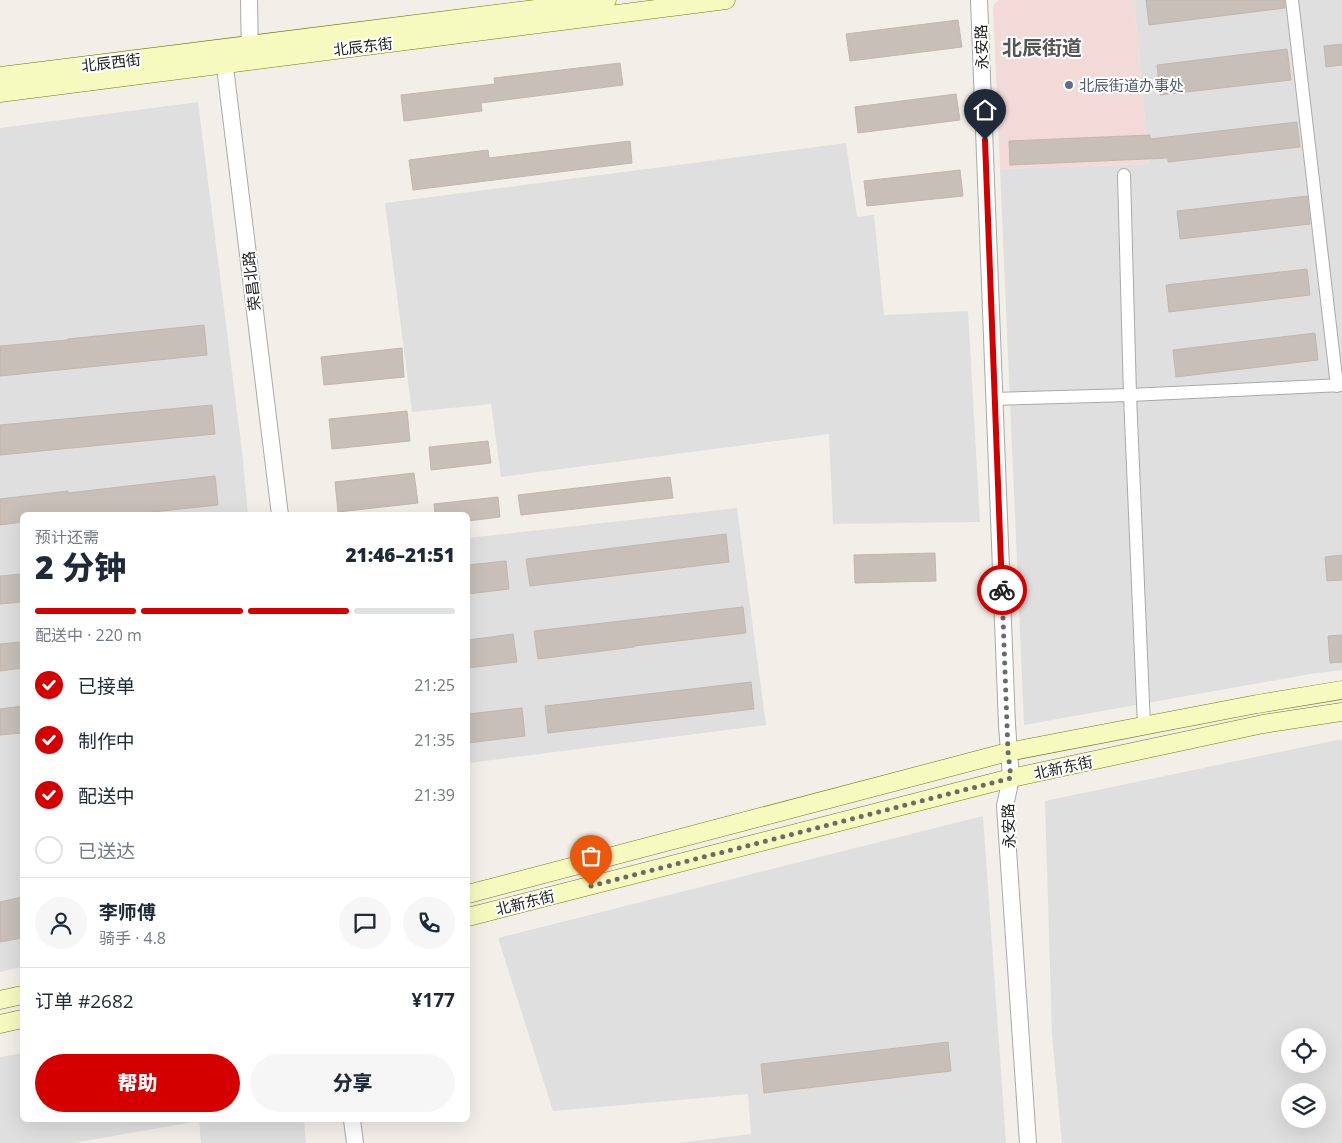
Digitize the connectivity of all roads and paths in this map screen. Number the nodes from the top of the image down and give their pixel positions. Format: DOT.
graph roads {
  1 [pos="249,0"];
  2 [pos="607,0"];
  3 [pos="726,0"];
  4 [pos="979,0"];
  5 [pos="1292,0"];
  6 [pos="224,56"];
  7 [pos="250,61"];
  8 [pos="0,76"];
  9 [pos="0,93"];
  10 [pos="1124,174"];
  11 [pos="1339,385"];
  12 [pos="1130,395"];
  13 [pos="994,399"];
  14 [pos="280,512"];
  15 [pos="1342,690"];
  16 [pos="1342,712"];
  17 [pos="1144,726"];
  18 [pos="1008,752"];
  19 [pos="1011,778"];
  20 [pos="639,850"];
  21 [pos="644,872"];
  22 [pos="470,893"];
  23 [pos="470,916"];
  24 [pos="20,995"];
  25 [pos="0,1000"];
  26 [pos="20,1019"];
  27 [pos="0,1024"];
  28 [pos="352,1122"];
  29 [pos="355,1143"];
  30 [pos="1028,1143"];
  1 -- 7 [label="street"];
  2 -- 6 [label="main road, 北辰东街"];
  3 -- 7 [label="main road, 北辰东街"];
  4 -- 13 [label="street, 永安路"];
  5 -- 11 [label="street"];
  6 -- 7 [label="main road, 北辰东街"];
  6 -- 8 [label="main road, 北辰西街"];
  6 -- 9 [label="main road, 北辰东街"];
  6 -- 14 [label="street, 荣昌北路"];
  10 -- 12 [label="street"];
  11 -- 12 [label="street"];
  12 -- 13 [label="street"];
  12 -- 17 [label="street"];
  13 -- 18 [label="street, 永安路"];
  15 -- 17 [label="main road, 北新东街"];
  16 -- 19 [label="main road, 北新东街"];
  17 -- 18 [label="main road, 北新东街"];
  18 -- 19 [label="street, 永安路"];
  18 -- 20 [label="main road, 北新东街"];
  19 -- 21 [label="main road, 北新东街"];
  19 -- 30 [label="street, 永安路"];
  20 -- 21 [label="street"];
  20 -- 22 [label="main road, 北新东街"];
  21 -- 23 [label="main road, 北新东街"];
  24 -- 25 [label="main road"];
  26 -- 27 [label="main road"];
  28 -- 29 [label="street"];
}
